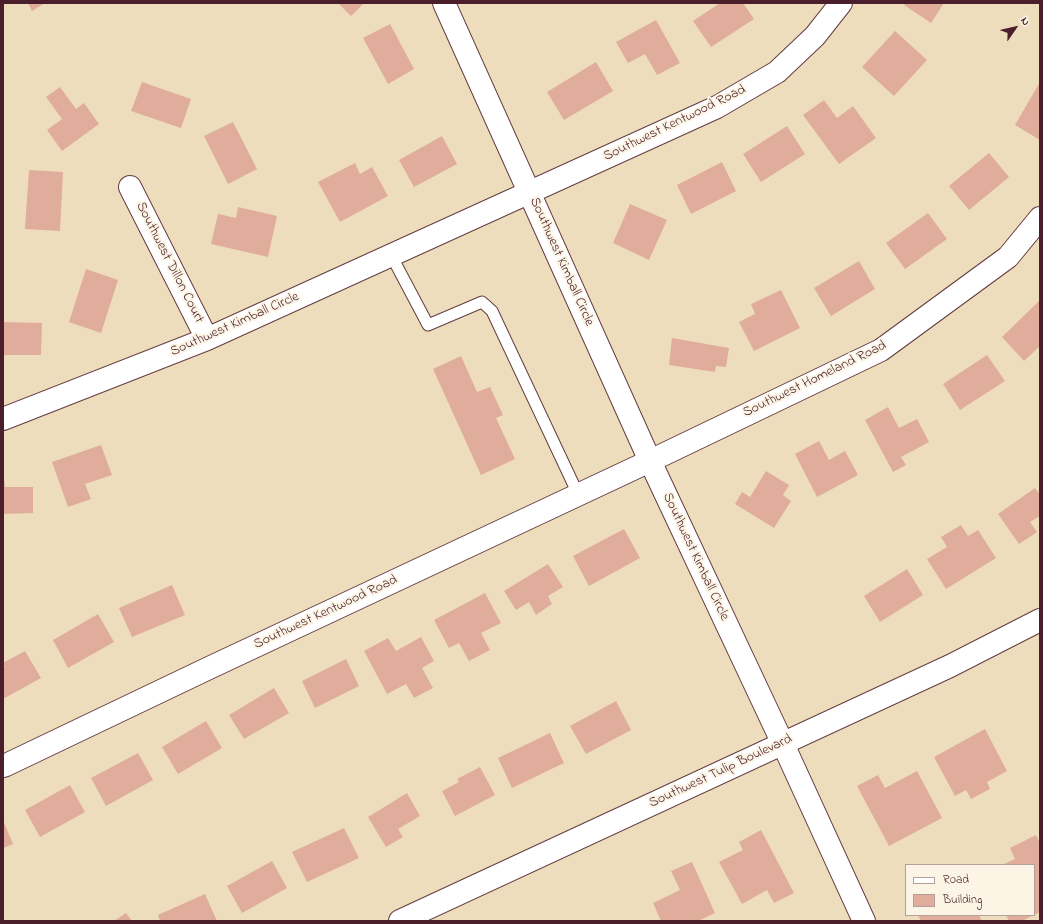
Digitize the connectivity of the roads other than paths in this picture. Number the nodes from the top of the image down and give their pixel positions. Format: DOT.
graph roads {
  1 [pos="444,3"];
  2 [pos="841,3"];
  3 [pos="130,187"];
  4 [pos="529,192"];
  5 [pos="1040,218"];
  6 [pos="391,255"];
  7 [pos="207,339"];
  8 [pos="3,419"];
  9 [pos="650,461"];
  10 [pos="578,494"];
  11 [pos="1040,620"];
  12 [pos="783,744"];
  13 [pos="3,766"];
  14 [pos="400,921"];
  15 [pos="864,921"];
  1 -- 4 [label="street, Southwest Kimball Circle"];
  2 -- 4 [label="street, Southwest Kentwood Road"];
  3 -- 7 [label="street, Southwest Dillon Court"];
  4 -- 6 [label="street, Southwest Kimball Circle"];
  4 -- 9 [label="street, Southwest Kimball Circle"];
  5 -- 9 [label="street, Southwest Homeland Road"];
  6 -- 7 [label="street, Southwest Kimball Circle"];
  6 -- 10 [label="lane"];
  7 -- 8 [label="street, Southwest Kimball Circle"];
  9 -- 10 [label="street, Southwest Kentwood Road"];
  9 -- 12 [label="street, Southwest Kimball Circle"];
  10 -- 13 [label="street, Southwest Kentwood Road"];
  11 -- 12 [label="street, Southwest Tulip Boulevard"];
  12 -- 14 [label="street, Southwest Tulip Boulevard"];
  12 -- 15 [label="street, Southwest Kimball Circle"];
}
